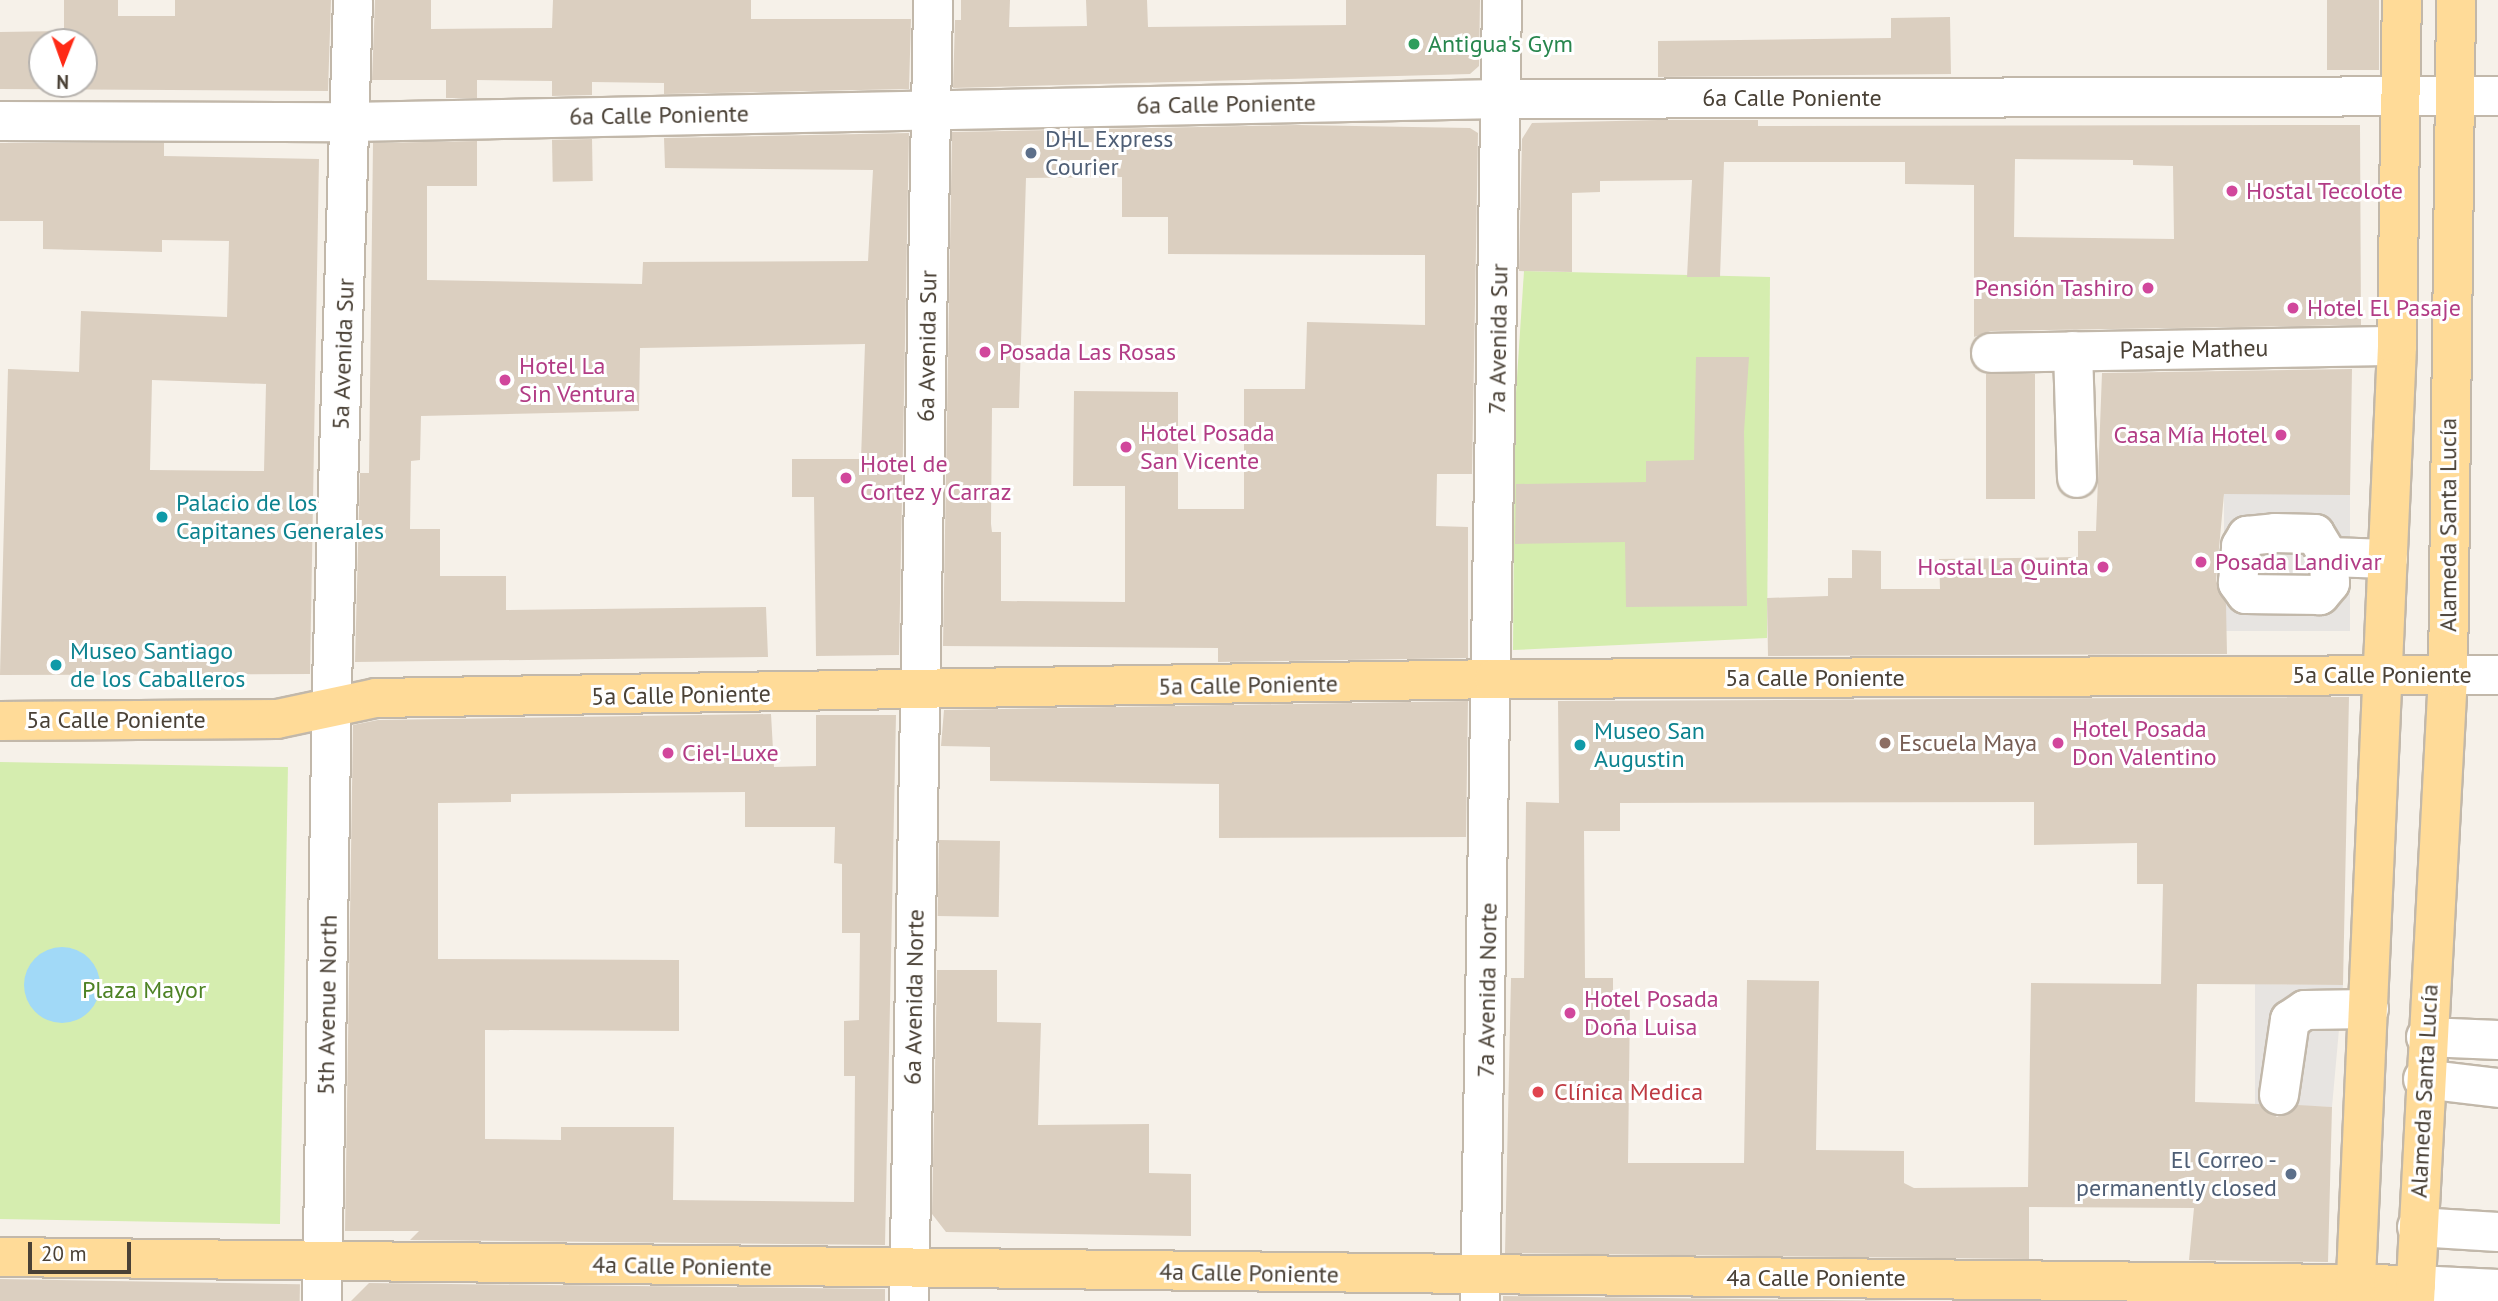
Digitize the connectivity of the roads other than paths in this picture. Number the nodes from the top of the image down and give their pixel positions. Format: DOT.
graph roads {
  1 [pos="353,0"];
  2 [pos="933,0"];
  3 [pos="1502,0"];
  4 [pos="2402,0"];
  5 [pos="2456,0"];
  6 [pos="2451,95"];
  7 [pos="2399,96"];
  8 [pos="2498,96"];
  9 [pos="1501,99"];
  10 [pos="932,110"];
  11 [pos="0,121"];
  12 [pos="350,121"];
  13 [pos="2397,274"];
  14 [pos="2450,274"];
  15 [pos="2397,346"];
  16 [pos="2073,351"];
  17 [pos="1991,352"];
  18 [pos="2077,478"];
  19 [pos="2329,557"];
  20 [pos="2388,559"];
  21 [pos="2448,675"];
  22 [pos="2498,675"];
  23 [pos="2384,676"];
  24 [pos="1494,679"];
  25 [pos="919,692"];
  26 [pos="332,709"];
  27 [pos="0,721"];
  28 [pos="2369,1009"];
  29 [pos="2426,1037"];
  30 [pos="2498,1040"];
  31 [pos="2423,1079"];
  32 [pos="2498,1088"];
  33 [pos="2279,1095"];
  34 [pos="2417,1227"];
  35 [pos="2498,1232"];
  36 [pos="0,1257"];
  37 [pos="322,1261"];
  38 [pos="909,1285"];
  39 [pos="1480,1289"];
  40 [pos="2498,1289"];
  41 [pos="1836,1290"];
  42 [pos="2356,1291"];
  43 [pos="2415,1293"];
  44 [pos="322,1301"];
  1 -- 12 [label="street, 5a Avenida Sur"];
  2 -- 10 [label="street, 6a Avenida Sur"];
  3 -- 9 [label="street, 7a Avenida Sur"];
  4 -- 7 [label="main road"];
  5 -- 6 [label="main road, Alameda Santa Lucía"];
  6 -- 7 [label="street, 6a Calle Poniente"];
  6 -- 8 [label="street, 6a Calle Poniente"];
  6 -- 14 [label="main road, Alameda Santa Lucía"];
  7 -- 9 [label="street, 6a Calle Poniente"];
  7 -- 13 [label="main road"];
  9 -- 10 [label="street, 6a Calle Poniente"];
  9 -- 24 [label="street, 7a Avenida Sur"];
  10 -- 12 [label="street, 6a Calle Poniente"];
  10 -- 25 [label="street, 6a Avenida Sur"];
  11 -- 12 [label="street, 6a Calle Poniente"];
  12 -- 26 [label="street, 5a Avenida Sur"];
  13 -- 14 [label="main road"];
  13 -- 15 [label="main road"];
  14 -- 21 [label="main road, Alameda Santa Lucía"];
  15 -- 16 [label="street, Pasaje Matheu"];
  15 -- 20 [label="main road"];
  16 -- 17 [label="street, Pasaje Matheu"];
  16 -- 18 [label="street"];
  19 -- 20 [label="street"];
  20 -- 23 [label="main road"];
  21 -- 22 [label="street, 5a Calle Poniente"];
  21 -- 23 [label="main road, 5a Calle Poniente"];
  21 -- 29 [label="main road, Alameda Santa Lucía"];
  23 -- 24 [label="main road, 5a Calle Poniente"];
  23 -- 28 [label="main road"];
  24 -- 25 [label="main road, 5a Calle Poniente"];
  24 -- 39 [label="street, 7a Avenida Norte"];
  25 -- 26 [label="main road, 5a Calle Poniente"];
  25 -- 38 [label="street, 6a Avenida Norte"];
  26 -- 27 [label="main road, 5a Calle Poniente"];
  26 -- 37 [label="street, 5th Avenue North"];
  28 -- 33 [label="street"];
  28 -- 42 [label="main road"];
  29 -- 30 [label="street"];
  29 -- 31 [label="main road, Alameda Santa Lucía"];
  31 -- 32 [label="street"];
  31 -- 34 [label="main road, Alameda Santa Lucía"];
  34 -- 35 [label="street"];
  34 -- 43 [label="main road, Alameda Santa Lucía"];
  36 -- 37 [label="main road, 4a Calle Poniente"];
  37 -- 38 [label="main road, 4a Calle Poniente"];
  37 -- 44 [label="street, 5th Avenue North"];
  38 -- 39 [label="main road, 4a Calle Poniente"];
  39 -- 41 [label="main road, 4a Calle Poniente"];
  40 -- 43 [label="street, 4a Calle Poniente"];
  41 -- 42 [label="main road, 4a Calle Poniente"];
  42 -- 43 [label="main road, 4a Calle Poniente"];
}
